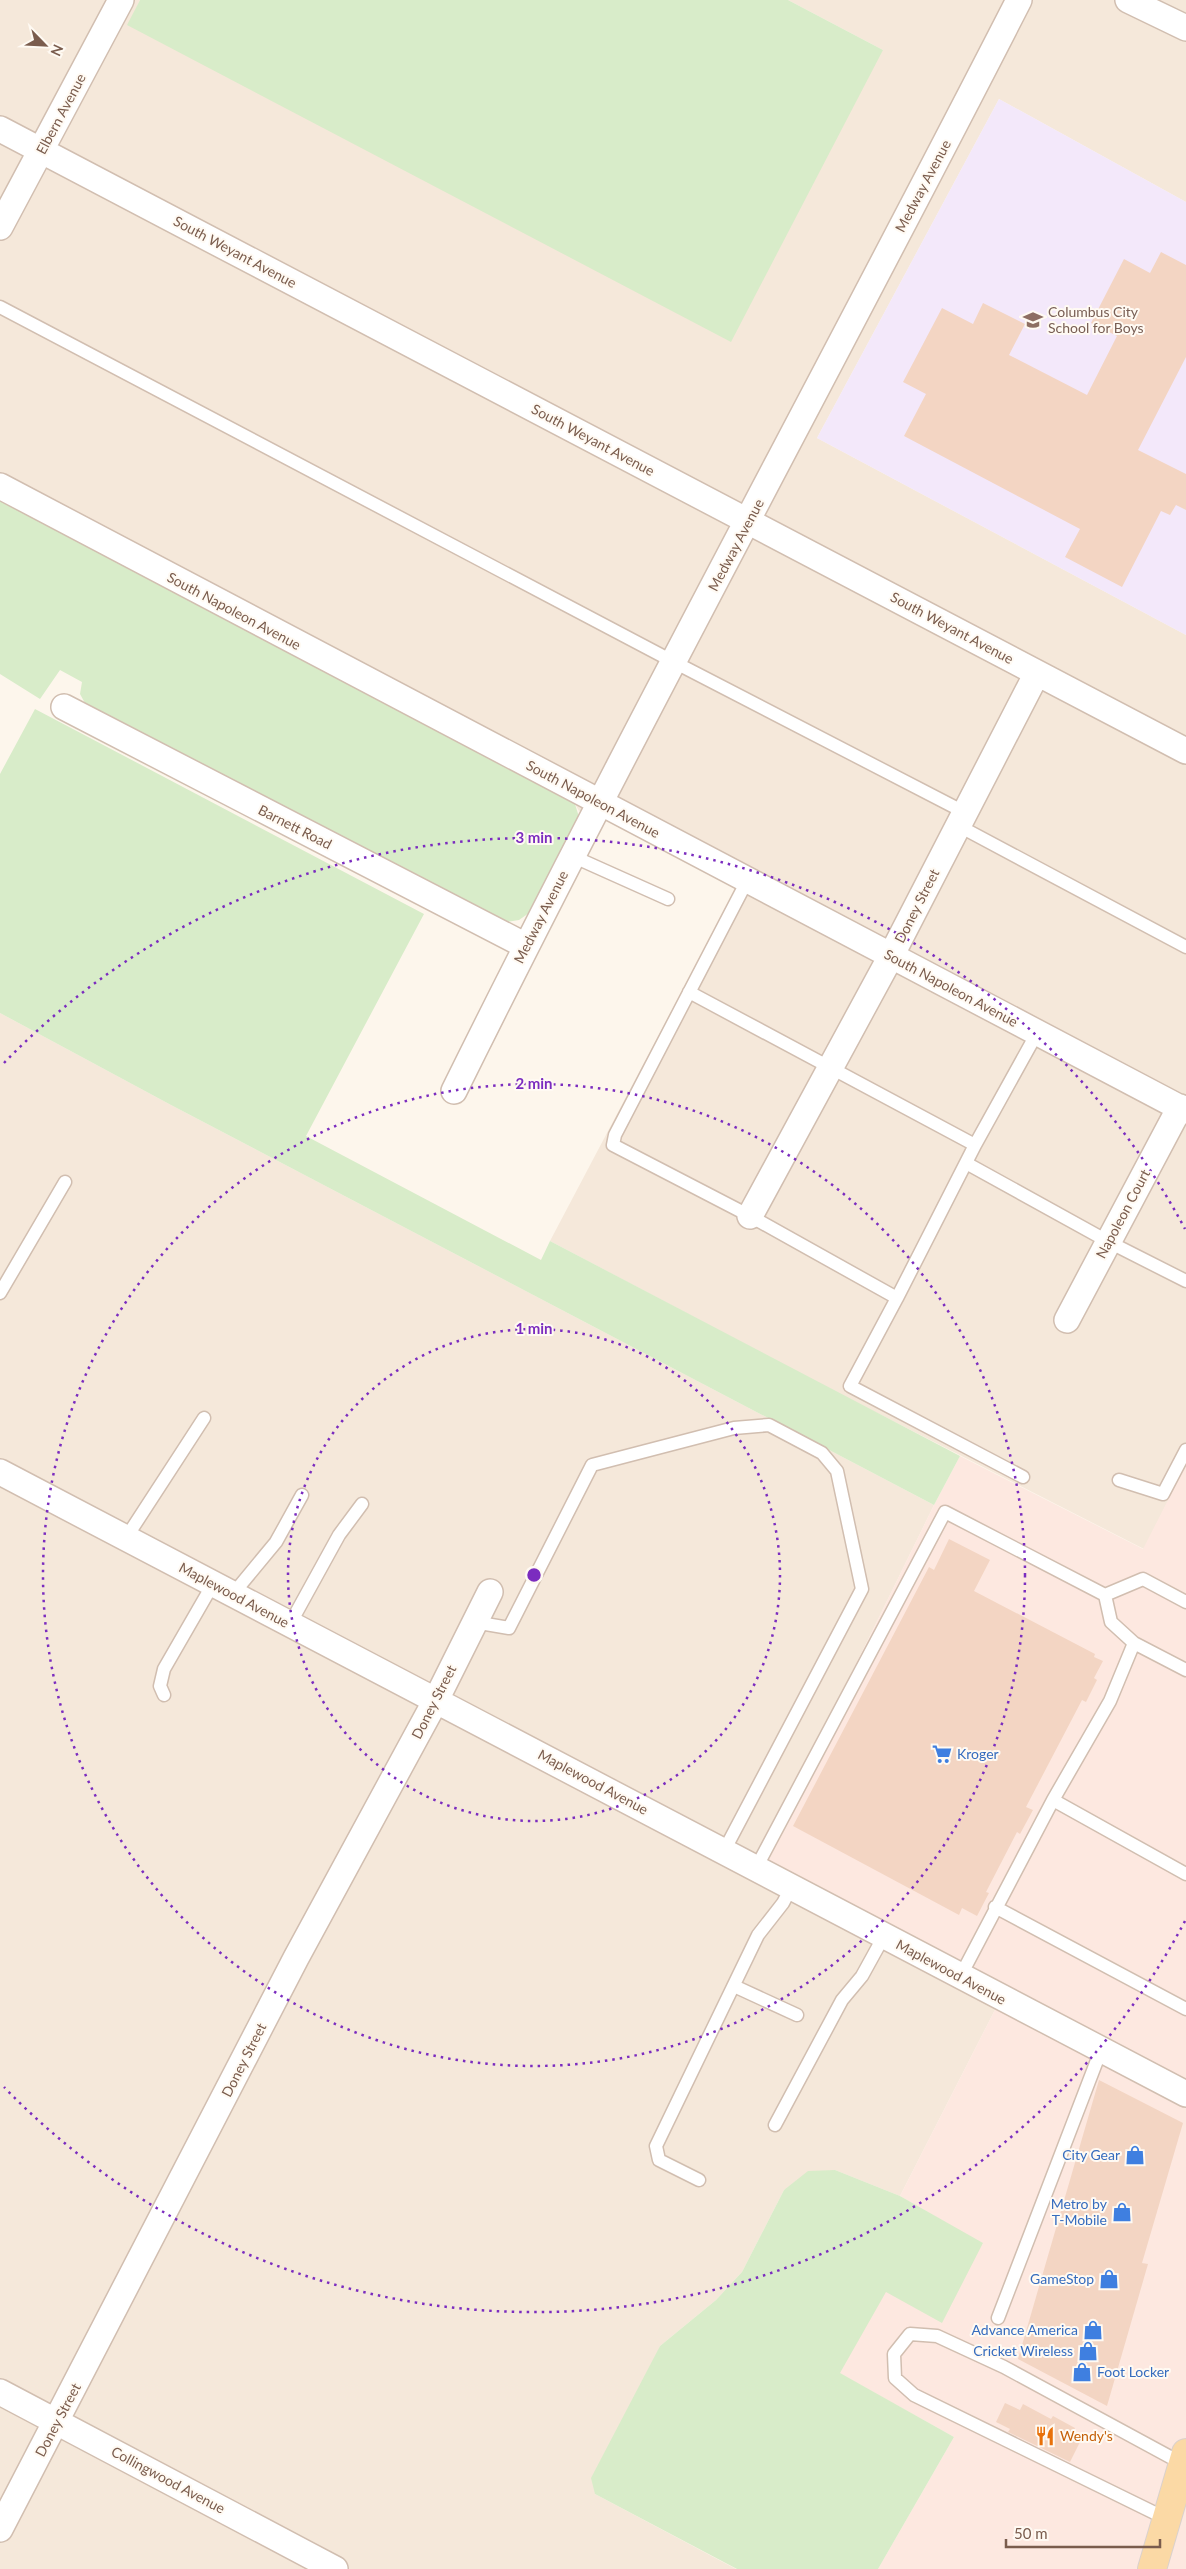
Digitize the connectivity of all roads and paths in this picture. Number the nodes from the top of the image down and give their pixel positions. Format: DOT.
graph roads {
  1 [pos="121,0"];
  2 [pos="1020,0"];
  3 [pos="1128,0"];
  4 [pos="1186,28"];
  5 [pos="0,129"];
  6 [pos="42,151"];
  7 [pos="0,227"];
  8 [pos="0,307"];
  9 [pos="0,486"];
  10 [pos="748,522"];
  11 [pos="674,662"];
  12 [pos="1037,673"];
  13 [pos="64,707"];
  14 [pos="1186,752"];
  15 [pos="599,803"];
  16 [pos="963,819"];
  17 [pos="572,856"];
  18 [pos="747,881"];
  19 [pos="668,899"];
  20 [pos="526,946"];
  21 [pos="1186,947"];
  22 [pos="891,956"];
  23 [pos="689,992"];
  24 [pos="1037,1033"];
  25 [pos="830,1068"];
  26 [pos="454,1090"];
  27 [pos="1183,1109"];
  28 [pos="975,1145"];
  29 [pos="966,1163"];
  30 [pos="65,1182"];
  31 [pos="750,1216"];
  32 [pos="1109,1242"];
  33 [pos="1186,1281"];
  34 [pos="0,1293"];
  35 [pos="897,1298"];
  36 [pos="1067,1320"];
  37 [pos="204,1418"];
  38 [pos="1186,1450"];
  39 [pos="0,1472"];
  40 [pos="1024,1477"];
  41 [pos="1118,1480"];
  42 [pos="302,1496"];
  43 [pos="362,1504"];
  44 [pos="126,1538"];
  45 [pos="223,1589"];
  46 [pos="490,1592"];
  47 [pos="1104,1594"];
  48 [pos="1186,1602"];
  49 [pos="474,1622"];
  50 [pos="290,1624"];
  51 [pos="1134,1643"];
  52 [pos="1186,1670"];
  53 [pos="164,1695"];
  54 [pos="436,1700"];
  55 [pos="1053,1800"];
  56 [pos="724,1851"];
  57 [pos="756,1868"];
  58 [pos="1186,1874"];
  59 [pos="792,1886"];
  60 [pos="995,1907"];
  61 [pos="884,1936"];
  62 [pos="960,1977"];
  63 [pos="734,1986"];
  64 [pos="1186,2009"];
  65 [pos="797,2015"];
  66 [pos="1101,2050"];
  67 [pos="1186,2094"];
  68 [pos="775,2125"];
  69 [pos="699,2180"];
  70 [pos="998,2318"];
  71 [pos="0,2392"];
  72 [pos="57,2422"];
  73 [pos="1184,2458"];
  74 [pos="1167,2519"];
  75 [pos="0,2529"];
  76 [pos="335,2569"];
  77 [pos="1152,2569"];
  1 -- 6 [label="street, Elbern Avenue"];
  2 -- 10 [label="street, Medway Avenue"];
  3 -- 4 [label="street"];
  5 -- 6 [label="street, South Weyant Avenue"];
  6 -- 7 [label="street, Elbern Avenue"];
  6 -- 10 [label="street, South Weyant Avenue"];
  8 -- 11 [label="lane"];
  9 -- 15 [label="street, South Napoleon Avenue"];
  10 -- 11 [label="street, Medway Avenue"];
  10 -- 12 [label="street, South Weyant Avenue"];
  11 -- 15 [label="street, Medway Avenue"];
  11 -- 16 [label="lane"];
  12 -- 14 [label="street, South Weyant Avenue"];
  12 -- 16 [label="street, Doney Street"];
  13 -- 20 [label="street, Barnett Road"];
  15 -- 17 [label="street, Medway Avenue"];
  15 -- 18 [label="street, South Napoleon Avenue"];
  16 -- 21 [label="lane"];
  16 -- 22 [label="street, Doney Street"];
  17 -- 19 [label="lane"];
  17 -- 20 [label="street, Medway Avenue"];
  18 -- 22 [label="street, South Napoleon Avenue"];
  18 -- 23 [label="lane"];
  20 -- 26 [label="street, Medway Avenue"];
  22 -- 24 [label="street, South Napoleon Avenue"];
  22 -- 25 [label="street, Doney Street"];
  23 -- 25 [label="lane"];
  23 -- 31 [label="lane"];
  24 -- 27 [label="street, South Napoleon Avenue"];
  24 -- 28 [label="lane"];
  25 -- 28 [label="lane"];
  25 -- 31 [label="street, Doney Street"];
  27 -- 32 [label="street, Napoleon Court"];
  28 -- 29 [label="lane"];
  29 -- 32 [label="lane"];
  29 -- 35 [label="lane"];
  30 -- 34 [label="lane"];
  31 -- 35 [label="lane"];
  32 -- 33 [label="lane"];
  32 -- 36 [label="street, Napoleon Court"];
  35 -- 40 [label="lane"];
  37 -- 44 [label="lane"];
  38 -- 41 [label="lane"];
  39 -- 44 [label="street, Maplewood Avenue"];
  42 -- 45 [label="lane"];
  43 -- 50 [label="lane"];
  44 -- 45 [label="street, Maplewood Avenue"];
  45 -- 50 [label="street, Maplewood Avenue"];
  45 -- 53 [label="lane"];
  46 -- 49 [label="street, Doney Street"];
  47 -- 48 [label="lane"];
  47 -- 51 [label="lane"];
  47 -- 57 [label="lane"];
  49 -- 54 [label="street, Doney Street"];
  49 -- 56 [label="lane"];
  50 -- 54 [label="street, Maplewood Avenue"];
  51 -- 52 [label="lane"];
  51 -- 55 [label="lane"];
  54 -- 56 [label="street, Maplewood Avenue"];
  54 -- 72 [label="street, Doney Street"];
  55 -- 58 [label="lane"];
  55 -- 60 [label="lane"];
  56 -- 57 [label="street, Maplewood Avenue"];
  57 -- 59 [label="street, Maplewood Avenue"];
  59 -- 61 [label="street, Maplewood Avenue"];
  59 -- 63 [label="lane"];
  60 -- 62 [label="lane"];
  60 -- 64 [label="lane"];
  61 -- 62 [label="street, Maplewood Avenue"];
  61 -- 68 [label="lane"];
  62 -- 66 [label="street, Maplewood Avenue"];
  63 -- 65 [label="lane"];
  63 -- 69 [label="lane"];
  66 -- 67 [label="street, Maplewood Avenue"];
  66 -- 70 [label="lane"];
  71 -- 72 [label="street, Collingwood Avenue"];
  72 -- 75 [label="street, Doney Street"];
  72 -- 76 [label="street, Collingwood Avenue"];
  73 -- 74 [label="main road"];
  73 -- 74 [label="lane"];
  74 -- 77 [label="main road"];
}
